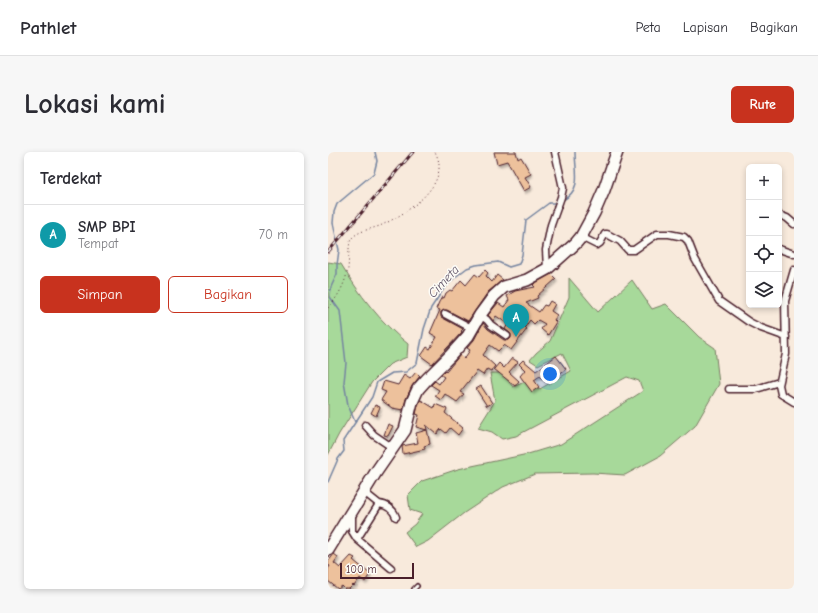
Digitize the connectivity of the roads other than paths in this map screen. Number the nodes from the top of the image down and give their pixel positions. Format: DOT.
graph roads {
  1 [pos="555,152"];
  2 [pos="617,152"];
  3 [pos="782,216"];
  4 [pos="794,224"];
  5 [pos="581,237"];
  6 [pos="782,250"];
  7 [pos="794,254"];
  8 [pos="547,268"];
  9 [pos="794,270"];
  10 [pos="445,314"];
  11 [pos="480,315"];
  12 [pos="473,329"];
  13 [pos="507,336"];
  14 [pos="786,336"];
  15 [pos="779,382"];
  16 [pos="728,389"];
  17 [pos="794,402"];
  18 [pos="365,425"];
  19 [pos="393,448"];
  20 [pos="364,492"];
  21 [pos="379,504"];
  22 [pos="352,513"];
  23 [pos="396,517"];
  24 [pos="357,539"];
  25 [pos="328,550"];
  26 [pos="391,568"];
  27 [pos="417,586"];
  28 [pos="414,589"];
  1 -- 8 [label="street"];
  2 -- 5 [label="highway"];
  3 -- 4 [label="street"];
  5 -- 8 [label="highway"];
  5 -- 14 [label="street"];
  6 -- 7 [label="street"];
  8 -- 11 [label="highway"];
  9 -- 14 [label="street"];
  10 -- 12 [label="street"];
  11 -- 12 [label="highway"];
  11 -- 13 [label="street"];
  12 -- 19 [label="highway"];
  14 -- 15 [label="street"];
  15 -- 16 [label="street"];
  15 -- 17 [label="street"];
  18 -- 19 [label="street"];
  19 -- 20 [label="highway"];
  20 -- 21 [label="street"];
  20 -- 22 [label="highway"];
  21 -- 23 [label="street"];
  21 -- 24 [label="street"];
  22 -- 24 [label="street"];
  22 -- 25 [label="highway"];
  24 -- 26 [label="street"];
  27 -- 28 [label="lane"];
}
